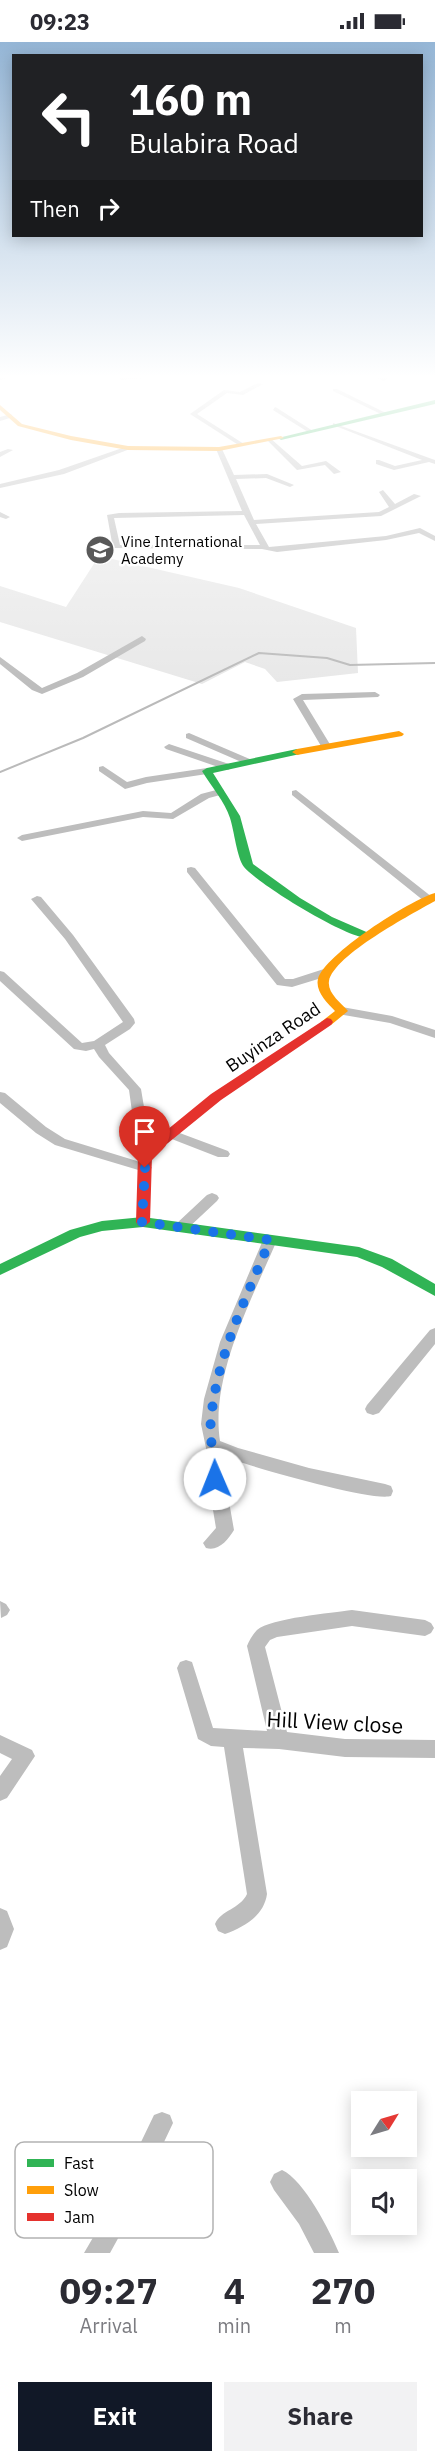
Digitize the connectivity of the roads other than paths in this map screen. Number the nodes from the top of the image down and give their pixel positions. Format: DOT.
graph roads {
  1 [pos="31,479"];
  2 [pos="233,479"];
  3 [pos="275,479"];
  4 [pos="290,485"];
  5 [pos="0,486"];
  6 [pos="383,492"];
  7 [pos="417,496"];
  8 [pos="394,508"];
  9 [pos="247,513"];
  10 [pos="251,522"];
  11 [pos="435,539"];
  12 [pos="264,547"];
  13 [pos="142,639"];
  14 [pos="0,660"];
  15 [pos="375,695"];
  16 [pos="399,734"];
  17 [pos="189,736"];
  18 [pos="326,746"];
  19 [pos="169,747"];
  20 [pos="249,762"];
  21 [pos="217,767"];
  22 [pos="103,769"];
  23 [pos="220,792"];
  24 [pos="296,793"];
  25 [pos="22,838"];
  26 [pos="191,870"];
  27 [pos="432,898"];
  28 [pos="37,899"];
  29 [pos="367,936"];
  30 [pos="324,974"];
  31 [pos="0,975"];
  32 [pos="342,1011"];
  33 [pos="435,1034"];
  34 [pos="98,1044"];
  35 [pos="0,1096"];
  36 [pos="169,1133"];
  37 [pos="224,1154"];
  38 [pos="145,1162"];
  39 [pos="212,1198"];
  40 [pos="142,1222"];
  41 [pos="181,1227"];
  42 [pos="270,1240"];
  43 [pos="0,1270"];
  44 [pos="435,1291"];
  45 [pos="435,1334"];
  46 [pos="373,1409"];
  47 [pos="218,1447"];
  48 [pos="386,1491"];
  49 [pos="212,1543"];
  50 [pos="425,1628"];
  51 [pos="186,1668"];
  52 [pos="232,1740"];
  53 [pos="279,1740"];
  54 [pos="0,1744"];
  55 [pos="435,1749"];
  56 [pos="0,1792"];
  57 [pos="0,1918"];
  58 [pos="225,1924"];
  59 [pos="0,1940"];
  60 [pos="162,2123"];
  61 [pos="153,2142"];
  62 [pos="282,2182"];
  63 [pos="105,2238"];
  64 [pos="96,2253"];
  65 [pos="327,2253"];
  1 -- 5 [label="street"];
  2 -- 9 [label="street"];
  3 -- 4 [label="street"];
  6 -- 8 [label="street"];
  7 -- 8 [label="street"];
  8 -- 10 [label="street"];
  9 -- 10 [label="street"];
  9 -- 12 [label="street"];
  10 -- 12 [label="street"];
  11 -- 12 [label="street"];
  13 -- 14 [label="street"];
  15 -- 18 [label="street"];
  16 -- 18 [label="street"];
  17 -- 20 [label="street"];
  18 -- 20 [label="street"];
  19 -- 21 [label="street"];
  20 -- 21 [label="street"];
  21 -- 22 [label="street"];
  21 -- 23 [label="street"];
  23 -- 25 [label="street"];
  23 -- 29 [label="street"];
  24 -- 27 [label="street"];
  26 -- 30 [label="street"];
  27 -- 29 [label="street, Buyinza Road"];
  28 -- 34 [label="street"];
  29 -- 30 [label="street, Buyinza Road"];
  30 -- 32 [label="street, Buyinza Road"];
  31 -- 34 [label="street"];
  32 -- 33 [label="street"];
  32 -- 36 [label="street, Buyinza Road"];
  34 -- 38 [label="street"];
  35 -- 38 [label="street"];
  36 -- 37 [label="street"];
  36 -- 38 [label="street, Buyinza Road"];
  38 -- 40 [label="street"];
  39 -- 41 [label="street"];
  40 -- 41 [label="street"];
  40 -- 43 [label="street"];
  41 -- 42 [label="street"];
  42 -- 44 [label="street"];
  42 -- 47 [label="street"];
  45 -- 46 [label="street"];
  47 -- 48 [label="street"];
  47 -- 49 [label="street"];
  50 -- 53 [label="street"];
  51 -- 52 [label="street, Hill View close"];
  52 -- 53 [label="street, Hill View close"];
  52 -- 58 [label="street"];
  53 -- 55 [label="street, Hill View close"];
  54 -- 56 [label="street"];
  57 -- 59 [label="street"];
  60 -- 61 [label="street"];
  62 -- 65 [label="street"];
  63 -- 64 [label="street"];
}
